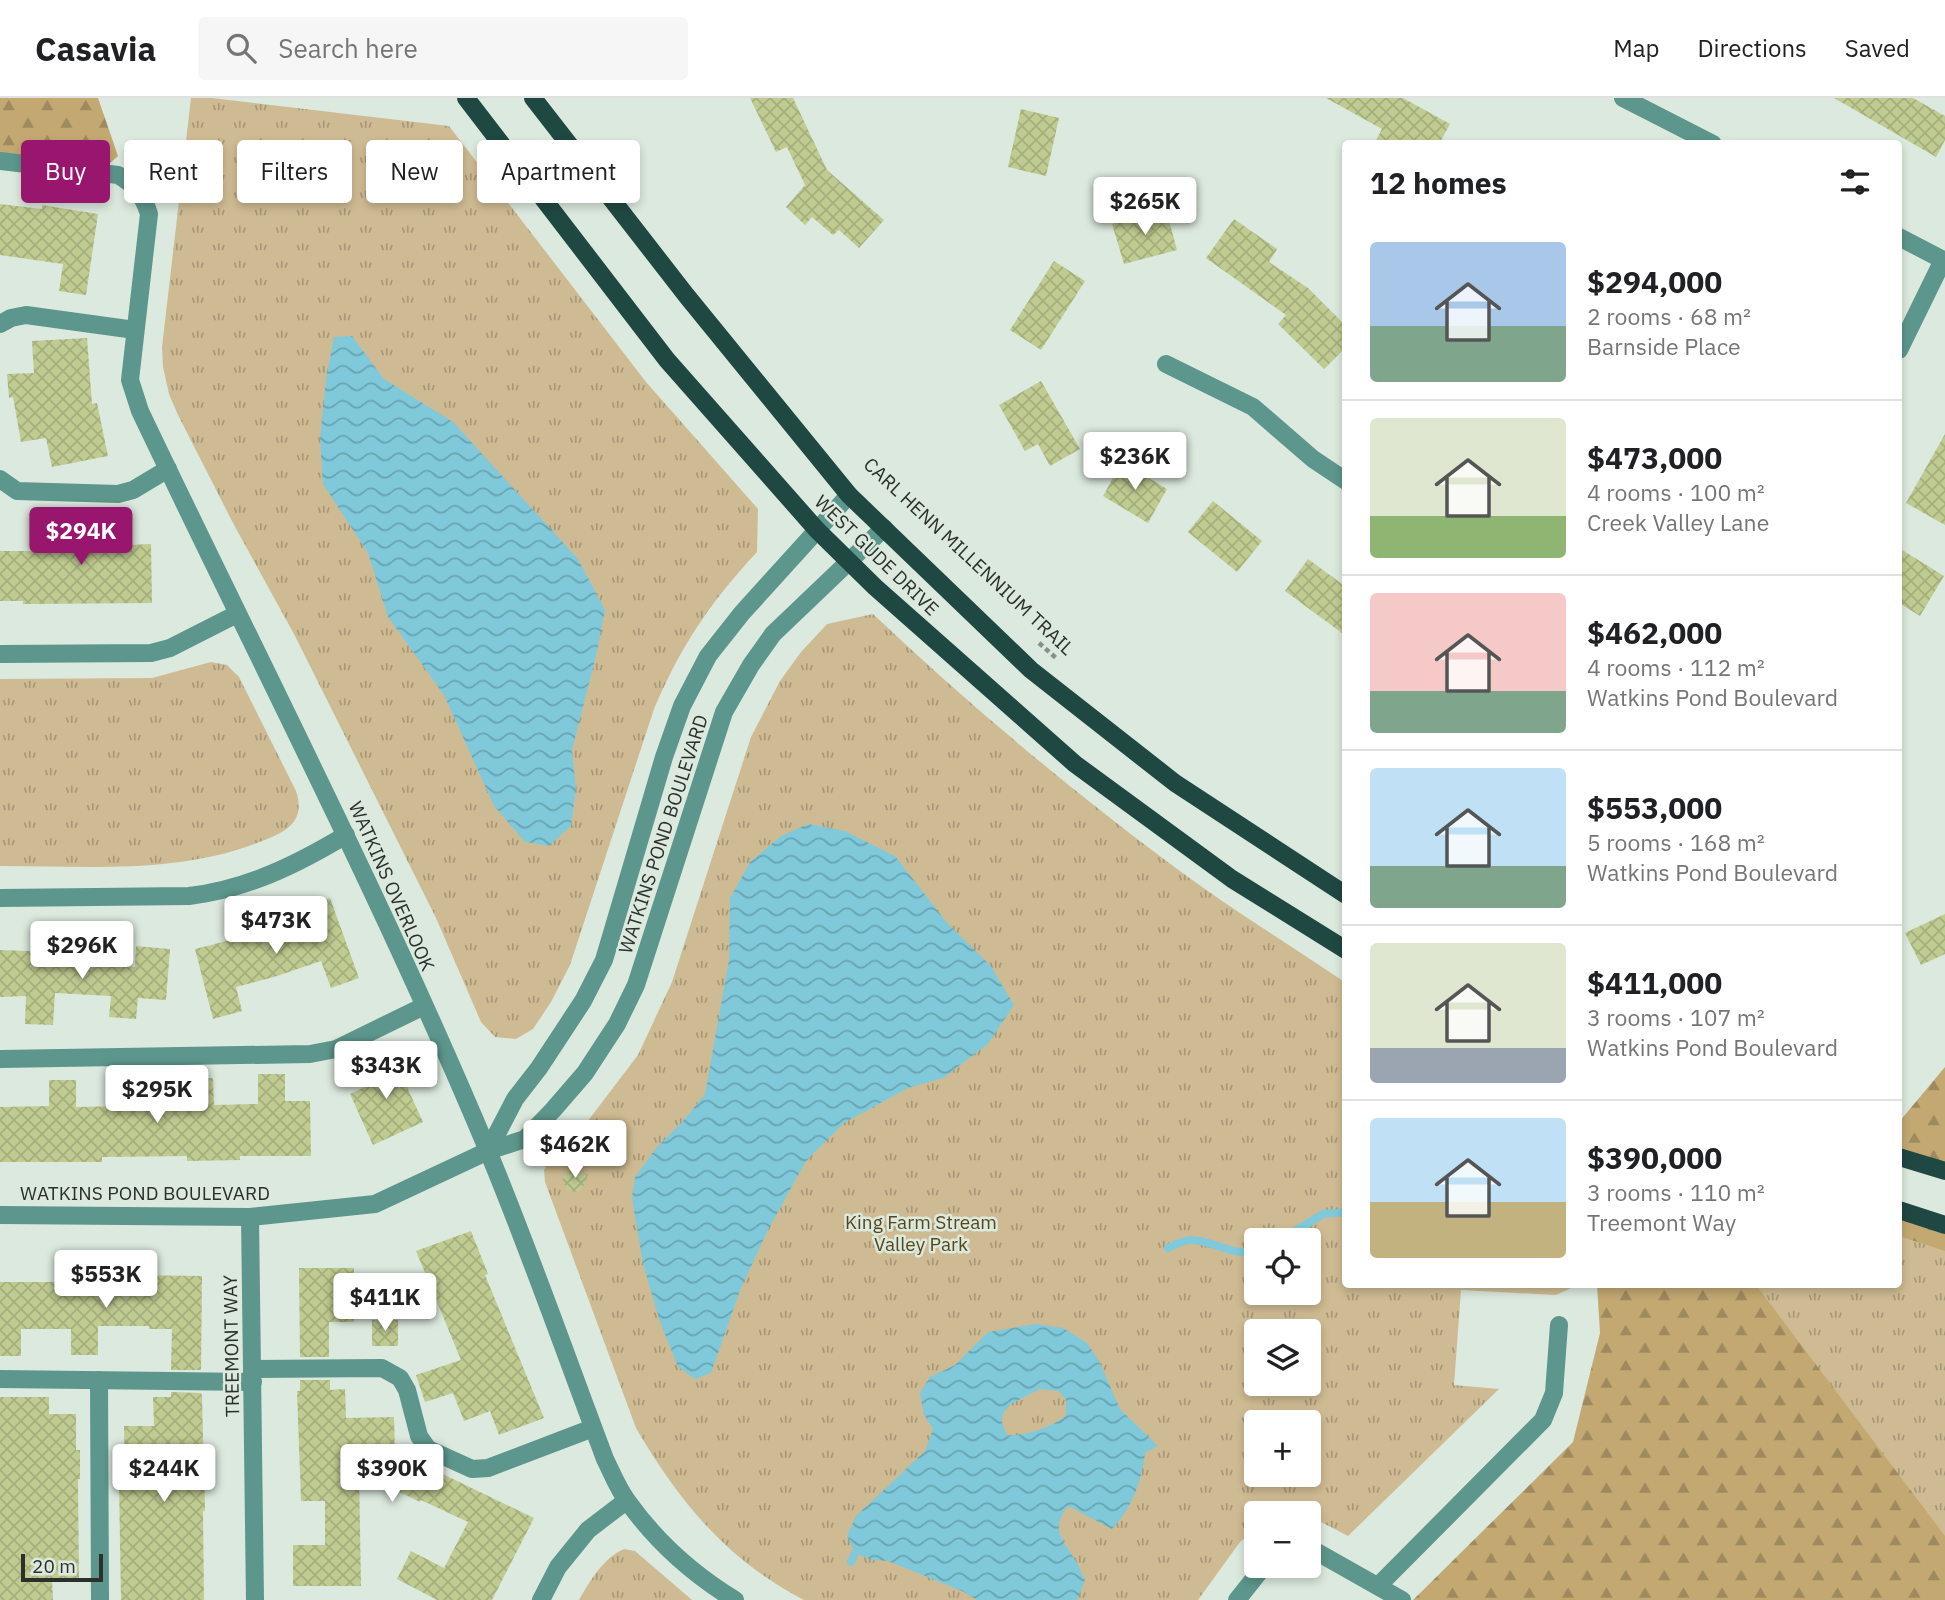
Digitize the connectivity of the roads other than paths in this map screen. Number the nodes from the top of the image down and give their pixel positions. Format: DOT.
graph roads {
  1 [pos="466,98"];
  2 [pos="533,98"];
  3 [pos="1623,98"];
  4 [pos="1705,140"];
  5 [pos="0,161"];
  6 [pos="1902,239"];
  7 [pos="1944,260"];
  8 [pos="0,324"];
  9 [pos="135,330"];
  10 [pos="1902,344"];
  11 [pos="1166,364"];
  12 [pos="168,470"];
  13 [pos="1342,478"];
  14 [pos="0,479"];
  15 [pos="849,495"];
  16 [pos="884,528"];
  17 [pos="817,530"];
  18 [pos="849,561"];
  19 [pos="237,614"];
  20 [pos="0,654"];
  21 [pos="346,835"];
  22 [pos="1342,892"];
  23 [pos="0,898"];
  24 [pos="1342,947"];
  25 [pos="424,1006"];
  26 [pos="0,1059"];
  27 [pos="488,1151"];
  28 [pos="1902,1158"];
  29 [pos="1945,1171"];
  30 [pos="1902,1211"];
  31 [pos="0,1215"];
  32 [pos="250,1216"];
  33 [pos="1945,1225"];
  34 [pos="1559,1325"];
  35 [pos="252,1375"];
  36 [pos="0,1379"];
  37 [pos="99,1380"];
  38 [pos="593,1428"];
  39 [pos="626,1501"];
  40 [pos="1321,1554"];
  41 [pos="1254,1578"];
  42 [pos="1378,1586"];
  43 [pos="100,1600"];
  44 [pos="255,1600"];
  45 [pos="541,1600"];
  46 [pos="735,1600"];
  47 [pos="1237,1600"];
  48 [pos="1402,1600"];
  1 -- 17 [label="main road, WEST GUDE DRIVE"];
  2 -- 15 [label="main road, WEST GUDE DRIVE"];
  3 -- 4 [label="street"];
  5 -- 9 [label="street, WATKINS OVERLOOK"];
  6 -- 7 [label="street"];
  7 -- 10 [label="street"];
  8 -- 9 [label="street"];
  9 -- 12 [label="street, WATKINS OVERLOOK"];
  11 -- 13 [label="street"];
  12 -- 14 [label="street"];
  12 -- 19 [label="street, WATKINS OVERLOOK"];
  15 -- 16 [label="main road, WEST GUDE DRIVE"];
  15 -- 17 [label="street, WATKINS POND BOULEVARD"];
  16 -- 18 [label="street, WATKINS POND BOULEVARD"];
  16 -- 22 [label="main road, WEST GUDE DRIVE"];
  17 -- 18 [label="main road, WEST GUDE DRIVE"];
  17 -- 27 [label="street, WATKINS POND BOULEVARD"];
  18 -- 24 [label="main road, WEST GUDE DRIVE"];
  18 -- 27 [label="street, WATKINS POND BOULEVARD"];
  19 -- 20 [label="street"];
  19 -- 21 [label="street, WATKINS OVERLOOK"];
  21 -- 23 [label="street"];
  21 -- 25 [label="street, WATKINS OVERLOOK"];
  25 -- 26 [label="street"];
  25 -- 27 [label="street, WATKINS OVERLOOK"];
  27 -- 32 [label="street, WATKINS POND BOULEVARD"];
  27 -- 38 [label="street, WATKINS OVERLOOK"];
  28 -- 29 [label="main road"];
  30 -- 33 [label="main road"];
  31 -- 32 [label="street, WATKINS POND BOULEVARD"];
  32 -- 35 [label="street, TREEMONT WAY"];
  34 -- 42 [label="street"];
  35 -- 37 [label="street"];
  35 -- 38 [label="street"];
  35 -- 44 [label="street, TREEMONT WAY"];
  36 -- 37 [label="street"];
  37 -- 43 [label="street"];
  38 -- 39 [label="street, WATKINS OVERLOOK"];
  39 -- 45 [label="street"];
  39 -- 46 [label="street, WATKINS OVERLOOK"];
  40 -- 42 [label="street"];
  41 -- 47 [label="street"];
  42 -- 48 [label="street"];
}
